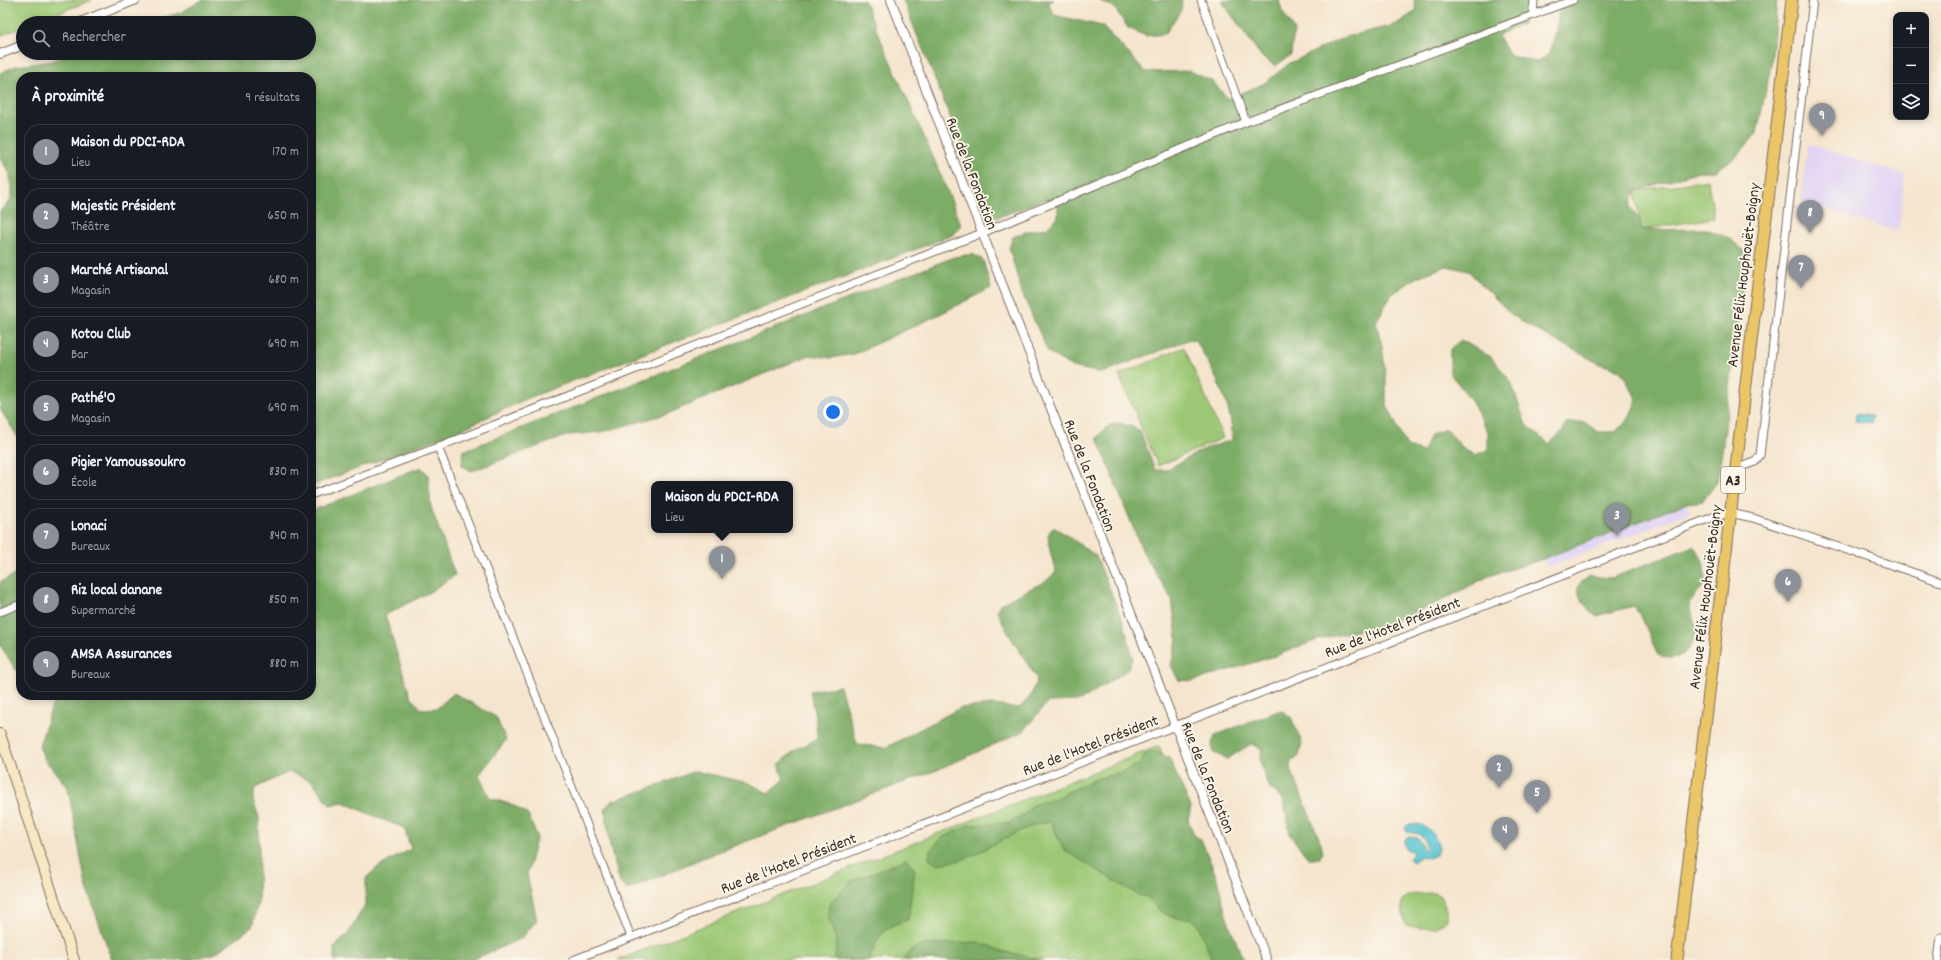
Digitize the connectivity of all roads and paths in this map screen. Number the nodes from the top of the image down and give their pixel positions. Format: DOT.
graph roads {
  1 [pos="136,0"];
  2 [pos="891,0"];
  3 [pos="1201,0"];
  4 [pos="1534,0"];
  5 [pos="1574,0"];
  6 [pos="1792,0"];
  7 [pos="1813,0"];
  8 [pos="1532,15"];
  9 [pos="96,16"];
  10 [pos="16,48"];
  11 [pos="0,54"];
  12 [pos="1246,122"];
  13 [pos="982,233"];
  14 [pos="438,447"];
  15 [pos="1735,469"];
  16 [pos="316,493"];
  17 [pos="1730,513"];
  18 [pos="1941,582"];
  19 [pos="16,606"];
  20 [pos="0,612"];
  21 [pos="1174,727"];
  22 [pos="0,734"];
  23 [pos="631,937"];
  24 [pos="1941,937"];
  25 [pos="74,960"];
  26 [pos="573,960"];
  27 [pos="1267,960"];
  28 [pos="1677,960"];
  29 [pos="1938,960"];
  1 -- 9 [label="street"];
  2 -- 13 [label="street, Rue de la Fondation"];
  3 -- 12 [label="street"];
  4 -- 8 [label="street"];
  5 -- 8 [label="street"];
  6 -- 15 [label="highway, Avenue Félix Houphouët-Boigny / A3"];
  7 -- 15 [label="street"];
  8 -- 12 [label="street"];
  10 -- 11 [label="street"];
  12 -- 13 [label="street"];
  13 -- 14 [label="street"];
  13 -- 21 [label="street, Rue de la Fondation"];
  14 -- 16 [label="street"];
  14 -- 23 [label="street"];
  15 -- 17 [label="highway, Avenue Félix Houphouët-Boigny / A3"];
  17 -- 18 [label="street"];
  17 -- 21 [label="street, Rue de l'Hotel Président"];
  17 -- 28 [label="highway, Avenue Félix Houphouët-Boigny / A3"];
  19 -- 20 [label="street"];
  21 -- 23 [label="street, Rue de l'Hotel Président"];
  21 -- 27 [label="street, Rue de la Fondation"];
  22 -- 25 [label="main road"];
  23 -- 26 [label="street, Rue de l'Hotel Président"];
  24 -- 29 [label="street"];
}
